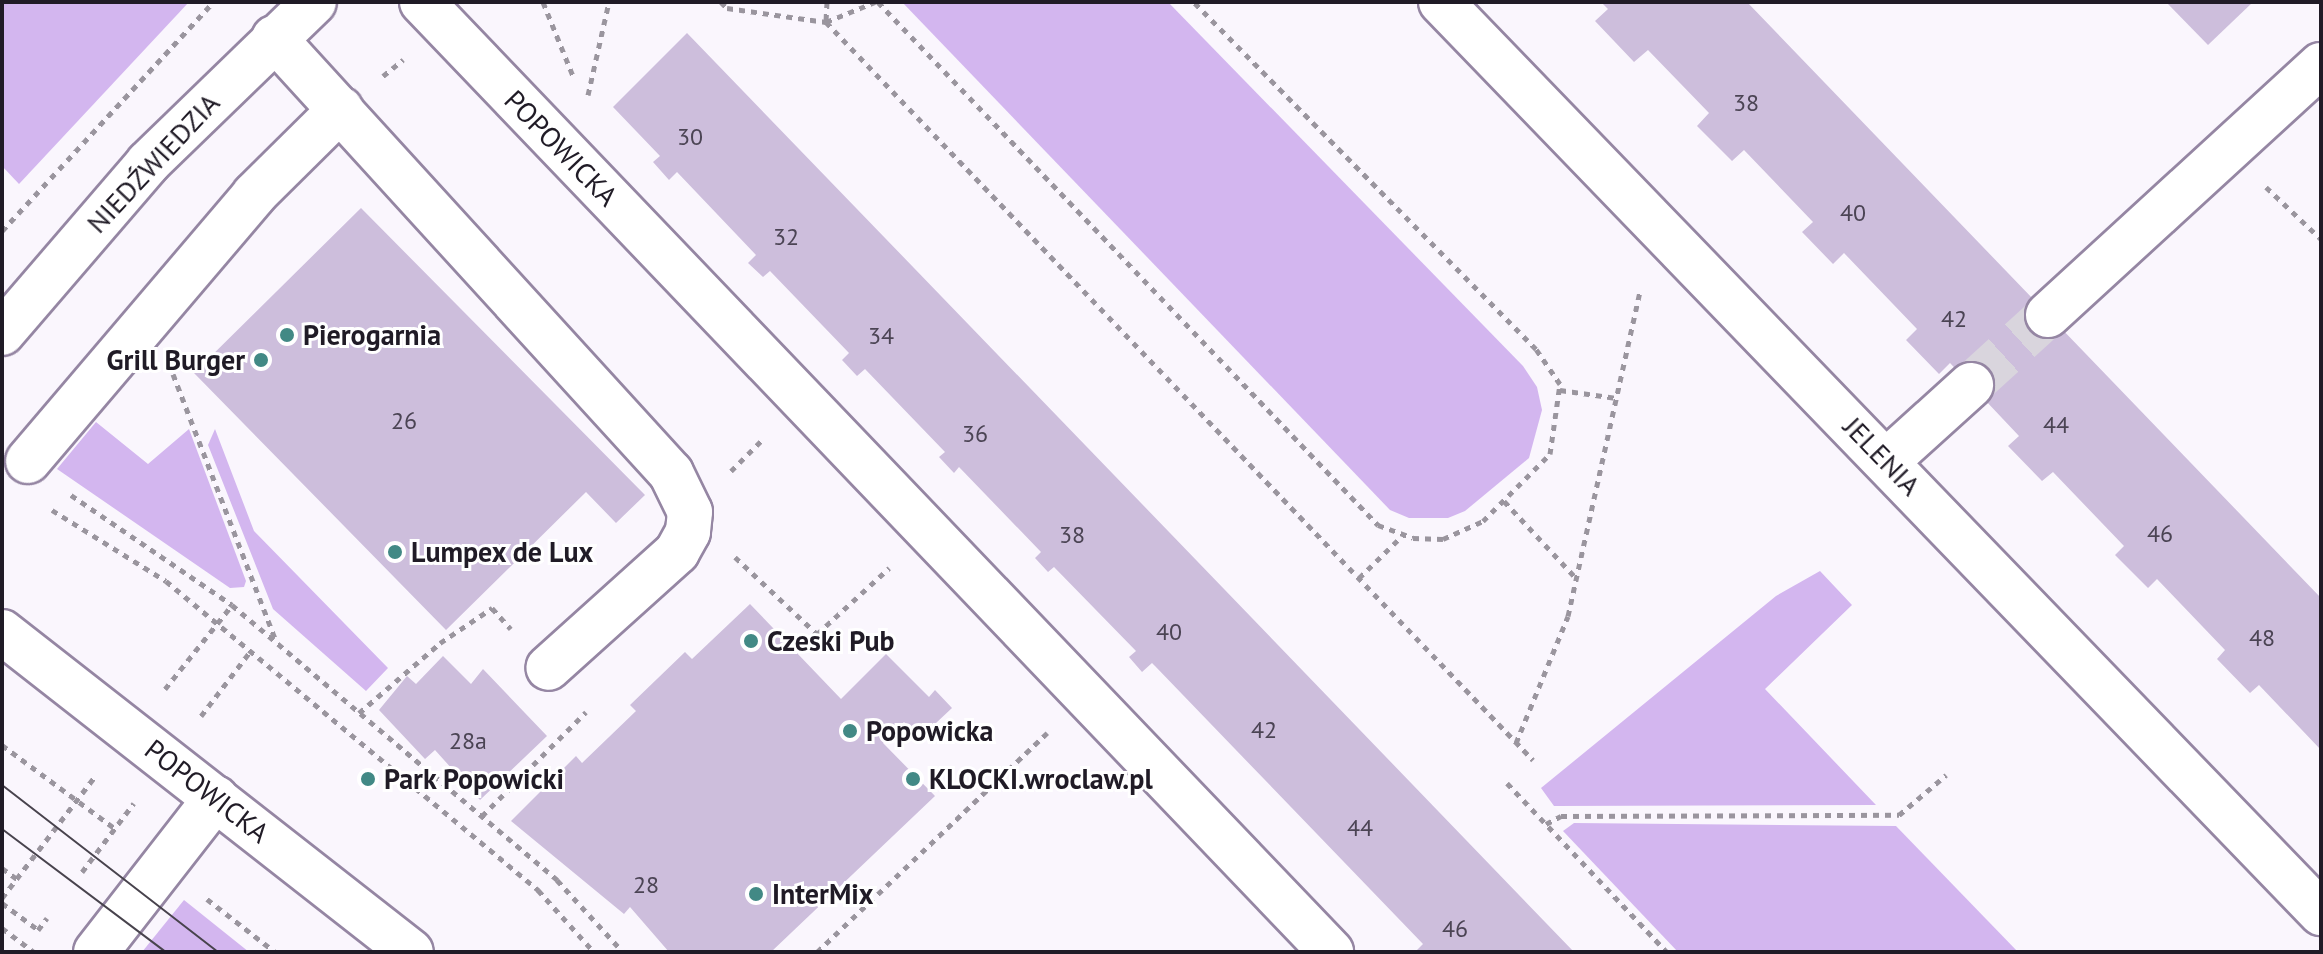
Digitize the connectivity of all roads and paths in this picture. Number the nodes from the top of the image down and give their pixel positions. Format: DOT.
graph roads {
  1 [pos="213,2"];
  2 [pos="314,2"];
  3 [pos="422,2"];
  4 [pos="543,2"];
  5 [pos="609,2"];
  6 [pos="721,2"];
  7 [pos="827,2"];
  8 [pos="877,2"];
  9 [pos="1194,2"];
  10 [pos="1441,2"];
  11 [pos="826,22"];
  12 [pos="274,38"];
  13 [pos="2321,65"];
  14 [pos="575,81"];
  15 [pos="580,94"];
  16 [pos="341,109"];
  17 [pos="2226,151"];
  18 [pos="1655,222"];
  19 [pos="2,231"];
  20 [pos="2321,239"];
  21 [pos="2048,315"];
  22 [pos="2,333"];
  23 [pos="169,362"];
  24 [pos="1971,385"];
  25 [pos="1560,390"];
  26 [pos="1616,398"];
  27 [pos="801,401"];
  28 [pos="1888,460"];
  29 [pos="28,461"];
  30 [pos="1504,501"];
  31 [pos="48,507"];
  32 [pos="690,512"];
  33 [pos="926,532"];
  34 [pos="1404,534"];
  35 [pos="1359,578"];
  36 [pos="1577,579"];
  37 [pos="2,632"];
  38 [pos="277,644"];
  39 [pos="548,668"];
  40 [pos="1085,697"];
  41 [pos="359,713"];
  42 [pos="1516,743"];
  43 [pos="2,745"];
  44 [pos="1533,760"];
  45 [pos="1946,775"];
  46 [pos="1507,783"];
  47 [pos="216,798"];
  48 [pos="482,816"];
  49 [pos="1546,824"];
  50 [pos="2,868"];
  51 [pos="17,879"];
  52 [pos="2314,891"];
  53 [pos="2,900"];
  54 [pos="2,928"];
  55 [pos="48,937"];
  56 [pos="34,952"];
  57 [pos="96,952"];
  58 [pos="411,952"];
  59 [pos="594,952"];
  60 [pos="623,952"];
  61 [pos="817,952"];
  62 [pos="1331,952"];
  63 [pos="1667,952"];
  1 -- 19 [label="path"];
  2 -- 12 [label="street, NIEDŹWIEDZIA"];
  3 -- 27 [label="street, POPOWICKA"];
  4 -- 14 [label="path"];
  5 -- 15 [label="path"];
  6 -- 11 [label="path"];
  7 -- 11 [label="path"];
  8 -- 11 [label="path"];
  8 -- 34 [label="path"];
  9 -- 25 [label="path"];
  10 -- 18 [label="street, JELENIA"];
  11 -- 35 [label="path"];
  12 -- 16 [label="street"];
  12 -- 22 [label="street, NIEDŹWIEDZIA"];
  13 -- 17 [label="street"];
  16 -- 29 [label="street"];
  16 -- 32 [label="street"];
  17 -- 20 [label="path"];
  17 -- 21 [label="street"];
  18 -- 26 [label="path"];
  18 -- 28 [label="street, JELENIA"];
  23 -- 38 [label="path"];
  24 -- 28 [label="street"];
  25 -- 26 [label="path"];
  25 -- 30 [label="path"];
  26 -- 36 [label="path"];
  27 -- 32 [label="path"];
  27 -- 33 [label="street, POPOWICKA"];
  28 -- 52 [label="street, JELENIA"];
  29 -- 38 [label="path"];
  30 -- 34 [label="path"];
  30 -- 36 [label="path"];
  31 -- 59 [label="path"];
  32 -- 33 [label="path"];
  32 -- 39 [label="street"];
  33 -- 40 [label="street, POPOWICKA"];
  34 -- 35 [label="path"];
  35 -- 42 [label="path"];
  36 -- 42 [label="path"];
  37 -- 47 [label="street, POPOWICKA"];
  38 -- 41 [label="path"];
  39 -- 41 [label="path"];
  39 -- 48 [label="path"];
  40 -- 61 [label="path"];
  40 -- 62 [label="street, POPOWICKA"];
  41 -- 48 [label="path"];
  42 -- 44 [label="path"];
  43 -- 51 [label="path"];
  45 -- 49 [label="path"];
  46 -- 49 [label="path"];
  47 -- 57 [label="street"];
  47 -- 58 [label="street, POPOWICKA"];
  48 -- 60 [label="path"];
  49 -- 63 [label="path"];
  50 -- 51 [label="path"];
  51 -- 53 [label="path"];
  53 -- 55 [label="path"];
  54 -- 56 [label="path"];
}
